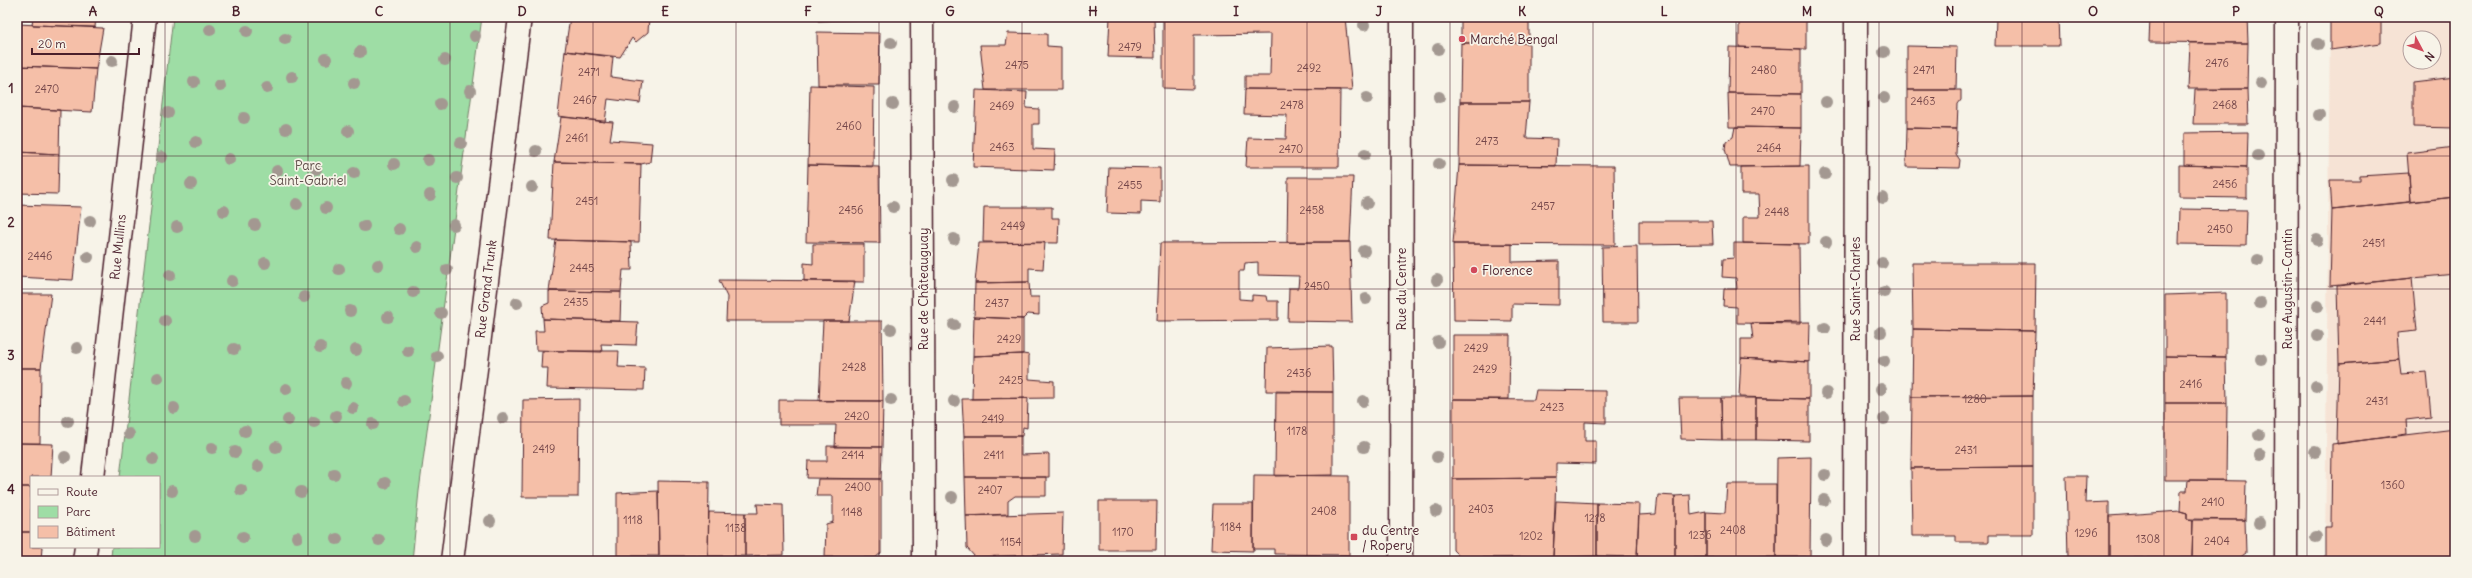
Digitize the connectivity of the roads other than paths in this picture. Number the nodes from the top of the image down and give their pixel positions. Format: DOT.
graph roads {
  1 [pos="145,17"];
  2 [pos="520,17"];
  3 [pos="922,17"];
  4 [pos="1402,17"];
  5 [pos="1856,17"];
  6 [pos="2287,17"];
  7 [pos="93,476"];
  8 [pos="86,548"];
  9 [pos="84,561"];
  10 [pos="452,561"];
  11 [pos="924,561"];
  12 [pos="1400,561"];
  13 [pos="1855,561"];
  14 [pos="2286,561"];
  1 -- 7 [label="street, Rue Mullins"];
  2 -- 10 [label="street, Rue Grand Trunk"];
  3 -- 11 [label="street, Rue de Châteauguay"];
  4 -- 12 [label="street, Rue du Centre"];
  5 -- 13 [label="street, Rue Saint-Charles"];
  6 -- 14 [label="street, Rue Augustin-Cantin"];
  8 -- 9 [label="street"];
}
